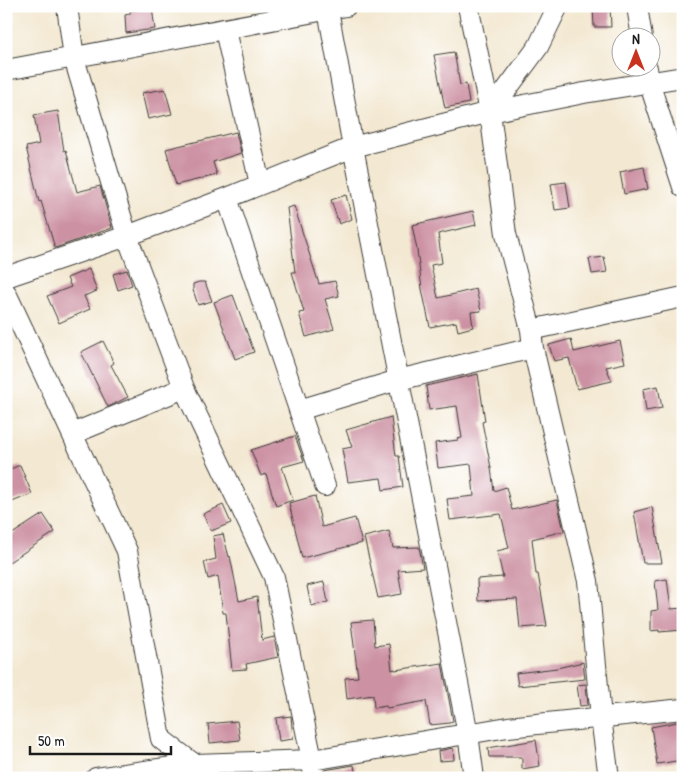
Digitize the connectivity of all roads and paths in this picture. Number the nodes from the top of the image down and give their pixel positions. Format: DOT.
graph roads {
  1 [pos="66,6"];
  2 [pos="468,6"];
  3 [pos="558,6"];
  4 [pos="637,6"];
  5 [pos="337,8"];
  6 [pos="640,28"];
  7 [pos="225,30"];
  8 [pos="74,58"];
  9 [pos="6,70"];
  10 [pos="662,76"];
  11 [pos="683,77"];
  12 [pos="637,78"];
  13 [pos="649,78"];
  14 [pos="490,112"];
  15 [pos="353,146"];
  16 [pos="260,184"];
  17 [pos="683,187"];
  18 [pos="227,198"];
  19 [pos="127,236"];
  20 [pos="6,277"];
  21 [pos="6,293"];
  22 [pos="683,297"];
  23 [pos="532,339"];
  24 [pos="398,380"];
  25 [pos="184,388"];
  26 [pos="299,410"];
  27 [pos="72,434"];
  28 [pos="325,486"];
  29 [pos="683,709"];
  30 [pos="601,718"];
  31 [pos="468,734"];
  32 [pos="313,769"];
  33 [pos="194,771"];
  34 [pos="96,778"];
  35 [pos="474,778"];
  36 [pos="610,778"];
  1 -- 8 [label="street"];
  2 -- 14 [label="street"];
  3 -- 14 [label="street"];
  4 -- 6 [label="street"];
  5 -- 7 [label="street"];
  5 -- 15 [label="street"];
  7 -- 8 [label="street"];
  7 -- 16 [label="street"];
  8 -- 9 [label="street"];
  8 -- 19 [label="street"];
  10 -- 11 [label="street"];
  12 -- 14 [label="street"];
  13 -- 17 [label="street"];
  14 -- 15 [label="street"];
  14 -- 23 [label="street"];
  15 -- 16 [label="street"];
  15 -- 24 [label="street"];
  16 -- 18 [label="street"];
  18 -- 19 [label="street"];
  18 -- 26 [label="street"];
  19 -- 20 [label="street"];
  19 -- 25 [label="street"];
  21 -- 27 [label="street"];
  22 -- 23 [label="street"];
  23 -- 24 [label="street"];
  23 -- 30 [label="street"];
  24 -- 26 [label="street"];
  24 -- 31 [label="street"];
  25 -- 27 [label="street"];
  25 -- 32 [label="street"];
  26 -- 28 [label="street"];
  27 -- 33 [label="street"];
  29 -- 30 [label="street"];
  30 -- 31 [label="street"];
  30 -- 36 [label="street"];
  31 -- 32 [label="street"];
  31 -- 35 [label="street"];
  32 -- 33 [label="street"];
  33 -- 34 [label="street"];
}
